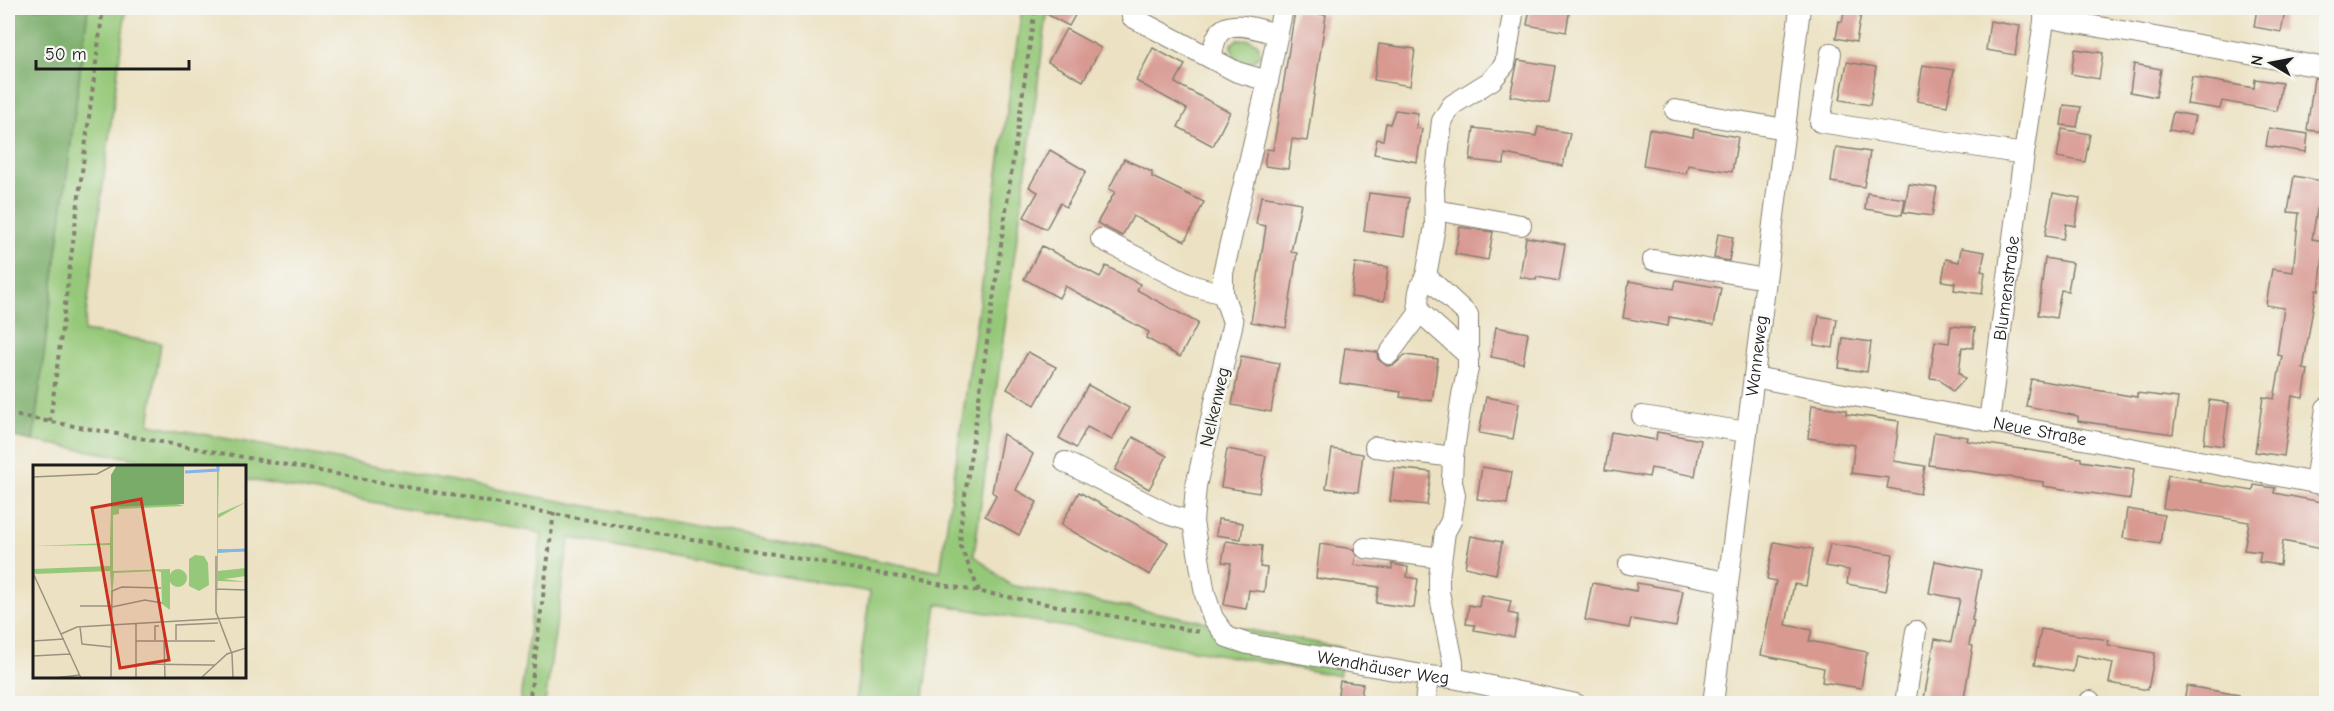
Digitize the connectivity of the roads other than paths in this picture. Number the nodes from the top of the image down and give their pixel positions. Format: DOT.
graph roads {
  1 [pos="1283,8"];
  2 [pos="1514,8"];
  3 [pos="1800,8"];
  4 [pos="2045,12"];
  5 [pos="1132,17"];
  6 [pos="1276,34"];
  7 [pos="1831,53"];
  8 [pos="1211,58"];
  9 [pos="2326,68"];
  10 [pos="1268,81"];
  11 [pos="1675,110"];
  12 [pos="1785,129"];
  13 [pos="2024,154"];
  14 [pos="1435,210"];
  15 [pos="1521,225"];
  16 [pos="1101,239"];
  17 [pos="1653,260"];
  18 [pos="1426,276"];
  19 [pos="1766,279"];
  20 [pos="1223,294"];
  21 [pos="1420,312"];
  22 [pos="1389,354"];
  23 [pos="1469,356"];
  24 [pos="1754,378"];
  25 [pos="2326,408"];
  26 [pos="1642,416"];
  27 [pos="1989,422"];
  28 [pos="1747,432"];
  29 [pos="1375,447"];
  30 [pos="1454,457"];
  31 [pos="1065,462"];
  32 [pos="2321,484"];
  33 [pos="1193,522"];
  34 [pos="1365,548"];
  35 [pos="1441,558"];
  36 [pos="1629,564"];
  37 [pos="1728,582"];
  38 [pos="1916,631"];
  39 [pos="1227,637"];
  40 [pos="1428,676"];
  41 [pos="1453,678"];
  42 [pos="1425,704"];
  43 [pos="1576,704"];
  44 [pos="1713,704"];
  45 [pos="1905,704"];
  1 -- 6 [label="street, Nelkenweg"];
  2 -- 14 [label="street"];
  3 -- 12 [label="street, Wanneweg"];
  4 -- 9 [label="street"];
  4 -- 13 [label="street, Blumenstraße"];
  5 -- 8 [label="street"];
  6 -- 8 [label="street"];
  6 -- 10 [label="street, Nelkenweg"];
  7 -- 13 [label="street"];
  8 -- 10 [label="street"];
  10 -- 20 [label="street, Nelkenweg"];
  11 -- 12 [label="street"];
  12 -- 19 [label="street, Wanneweg"];
  13 -- 27 [label="street, Blumenstraße"];
  14 -- 15 [label="street"];
  14 -- 18 [label="street"];
  16 -- 20 [label="street"];
  17 -- 19 [label="street"];
  18 -- 21 [label="street"];
  18 -- 23 [label="street"];
  19 -- 24 [label="street, Wanneweg"];
  20 -- 33 [label="street, Nelkenweg"];
  21 -- 22 [label="street"];
  21 -- 23 [label="street"];
  23 -- 30 [label="street"];
  24 -- 27 [label="street, Neue Straße"];
  24 -- 28 [label="street, Wanneweg"];
  25 -- 32 [label="street"];
  26 -- 28 [label="street"];
  27 -- 32 [label="street, Neue Straße"];
  28 -- 37 [label="street, Wanneweg"];
  29 -- 30 [label="street"];
  30 -- 35 [label="street"];
  31 -- 33 [label="street"];
  33 -- 39 [label="street, Nelkenweg"];
  34 -- 35 [label="street"];
  35 -- 41 [label="street"];
  36 -- 37 [label="street"];
  37 -- 44 [label="street, Wanneweg"];
  38 -- 45 [label="street"];
  39 -- 40 [label="street, Wendhäuser Weg"];
  40 -- 41 [label="street, Wendhäuser Weg"];
  40 -- 42 [label="street"];
  41 -- 43 [label="street, Wendhäuser Weg"];
}
